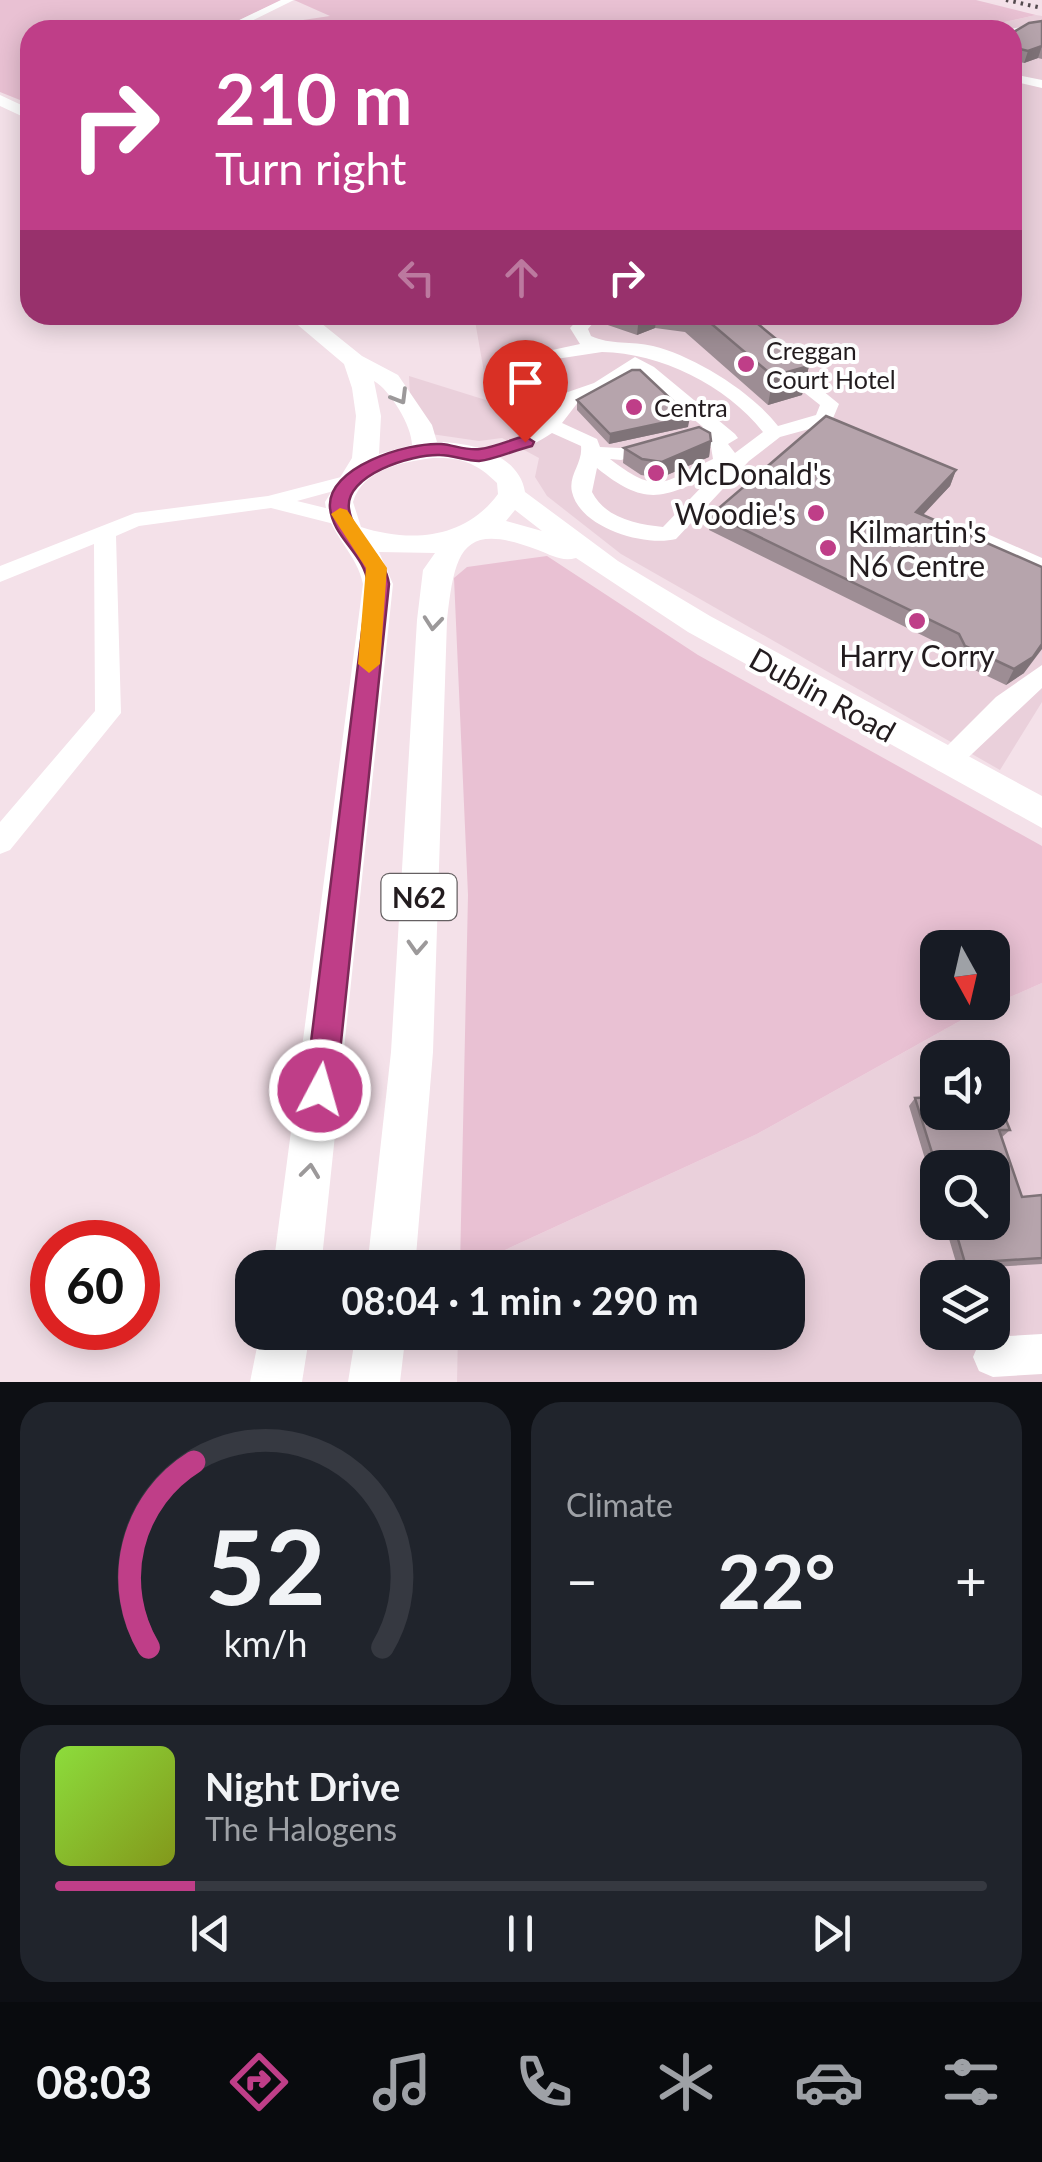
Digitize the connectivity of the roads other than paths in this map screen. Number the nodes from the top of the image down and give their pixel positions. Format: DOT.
graph roads {
  1 [pos="288,0"];
  2 [pos="245,20"];
  3 [pos="309,325"];
  4 [pos="582,325"];
  5 [pos="599,346"];
  6 [pos="761,349"];
  7 [pos="354,362"];
  8 [pos="648,371"];
  9 [pos="540,376"];
  10 [pos="552,425"];
  11 [pos="773,433"];
  12 [pos="525,442"];
  13 [pos="424,450"];
  14 [pos="592,454"];
  15 [pos="478,455"];
  16 [pos="742,457"];
  17 [pos="353,477"];
  18 [pos="509,487"];
  19 [pos="268,502"];
  20 [pos="348,527"];
  21 [pos="472,531"];
  22 [pos="969,533"];
  23 [pos="105,535"];
  24 [pos="608,568"];
  25 [pos="1042,568"];
  26 [pos="0,574"];
  27 [pos="1042,674"];
  28 [pos="946,762"];
  29 [pos="1042,813"];
  30 [pos="0,842"];
  31 [pos="299,1250"];
  32 [pos="392,1250"];
  33 [pos="282,1350"];
  34 [pos="379,1350"];
  35 [pos="1042,1354"];
  36 [pos="993,1357"];
  37 [pos="276,1382"];
  38 [pos="374,1382"];
  1 -- 2 [label="street"];
  3 -- 7 [label="main road"];
  4 -- 5 [label="street"];
  5 -- 9 [label="street"];
  5 -- 11 [label="street"];
  6 -- 11 [label="street"];
  7 -- 13 [label="main road, one-way"];
  7 -- 17 [label="main road"];
  8 -- 9 [label="street"];
  8 -- 10 [label="street"];
  8 -- 16 [label="street"];
  9 -- 10 [label="street"];
  10 -- 12 [label="street"];
  10 -- 14 [label="street"];
  11 -- 16 [label="street"];
  12 -- 15 [label="street"];
  12 -- 18 [label="street"];
  13 -- 15 [label="main road"];
  13 -- 17 [label="main road"];
  14 -- 14 [label="street"];
  14 -- 16 [label="street"];
  15 -- 18 [label="main road, Dublin Road"];
  17 -- 19 [label="street"];
  17 -- 20 [label="main road"];
  18 -- 21 [label="main road, N62"];
  18 -- 24 [label="main road, Dublin Road"];
  19 -- 20 [label="street"];
  19 -- 23 [label="street"];
  20 -- 21 [label="main road"];
  31 -- 20 [label="main road, N62, one-way"];
  21 -- 24 [label="main road, Dublin Road"];
  21 -- 32 [label="main road, N62, one-way"];
  22 -- 25 [label="street"];
  23 -- 26 [label="street"];
  23 -- 30 [label="street"];
  24 -- 28 [label="main road, Dublin Road"];
  27 -- 28 [label="street"];
  28 -- 29 [label="main road, Dublin Road"];
  33 -- 37 [label="main road"];
  34 -- 38 [label="main road"];
  35 -- 36 [label="street"];
}
